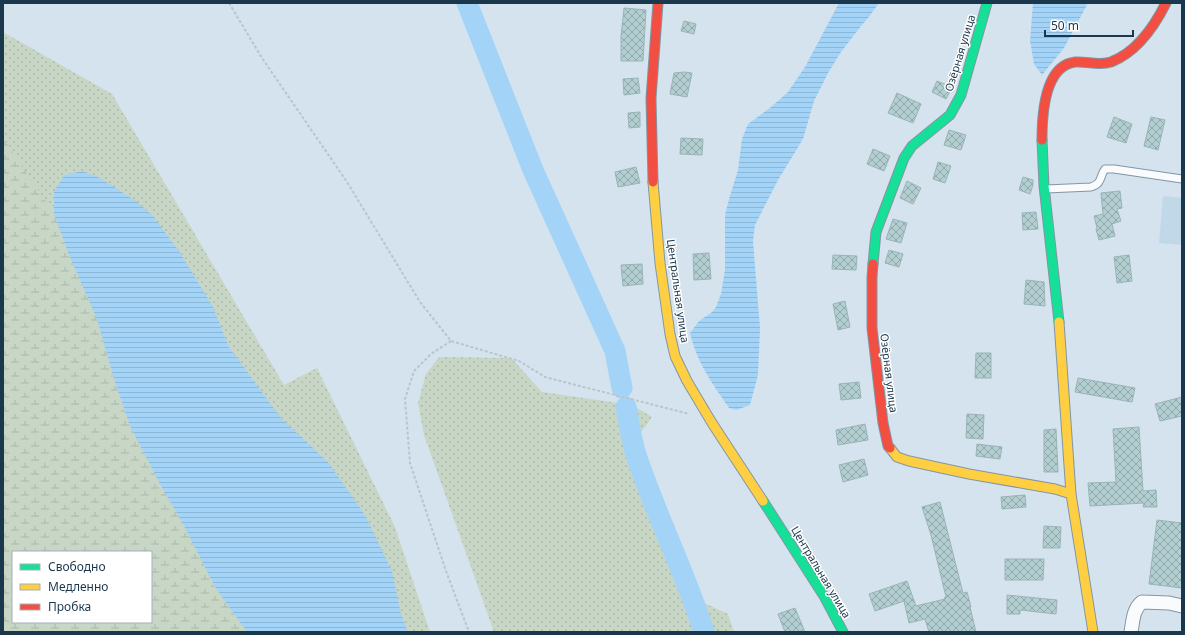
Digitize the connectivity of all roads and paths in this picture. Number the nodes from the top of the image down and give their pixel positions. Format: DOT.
graph roads {
  1 [pos="229,3"];
  2 [pos="658,3"];
  3 [pos="987,3"];
  4 [pos="1166,3"];
  5 [pos="1182,179"];
  6 [pos="1044,189"];
  7 [pos="451,341"];
  8 [pos="691,415"];
  9 [pos="1071,494"];
  10 [pos="1182,606"];
  11 [pos="469,632"];
  12 [pos="843,632"];
  13 [pos="1093,632"];
  14 [pos="1131,632"];
  1 -- 7 [label="path"];
  2 -- 12 [label="street, Центральная улица"];
  3 -- 9 [label="street, Озёрная улица"];
  4 -- 6 [label="street"];
  5 -- 6 [label="lane"];
  6 -- 9 [label="street"];
  7 -- 8 [label="path"];
  7 -- 11 [label="path"];
  9 -- 13 [label="street"];
  10 -- 14 [label="street"];
}
